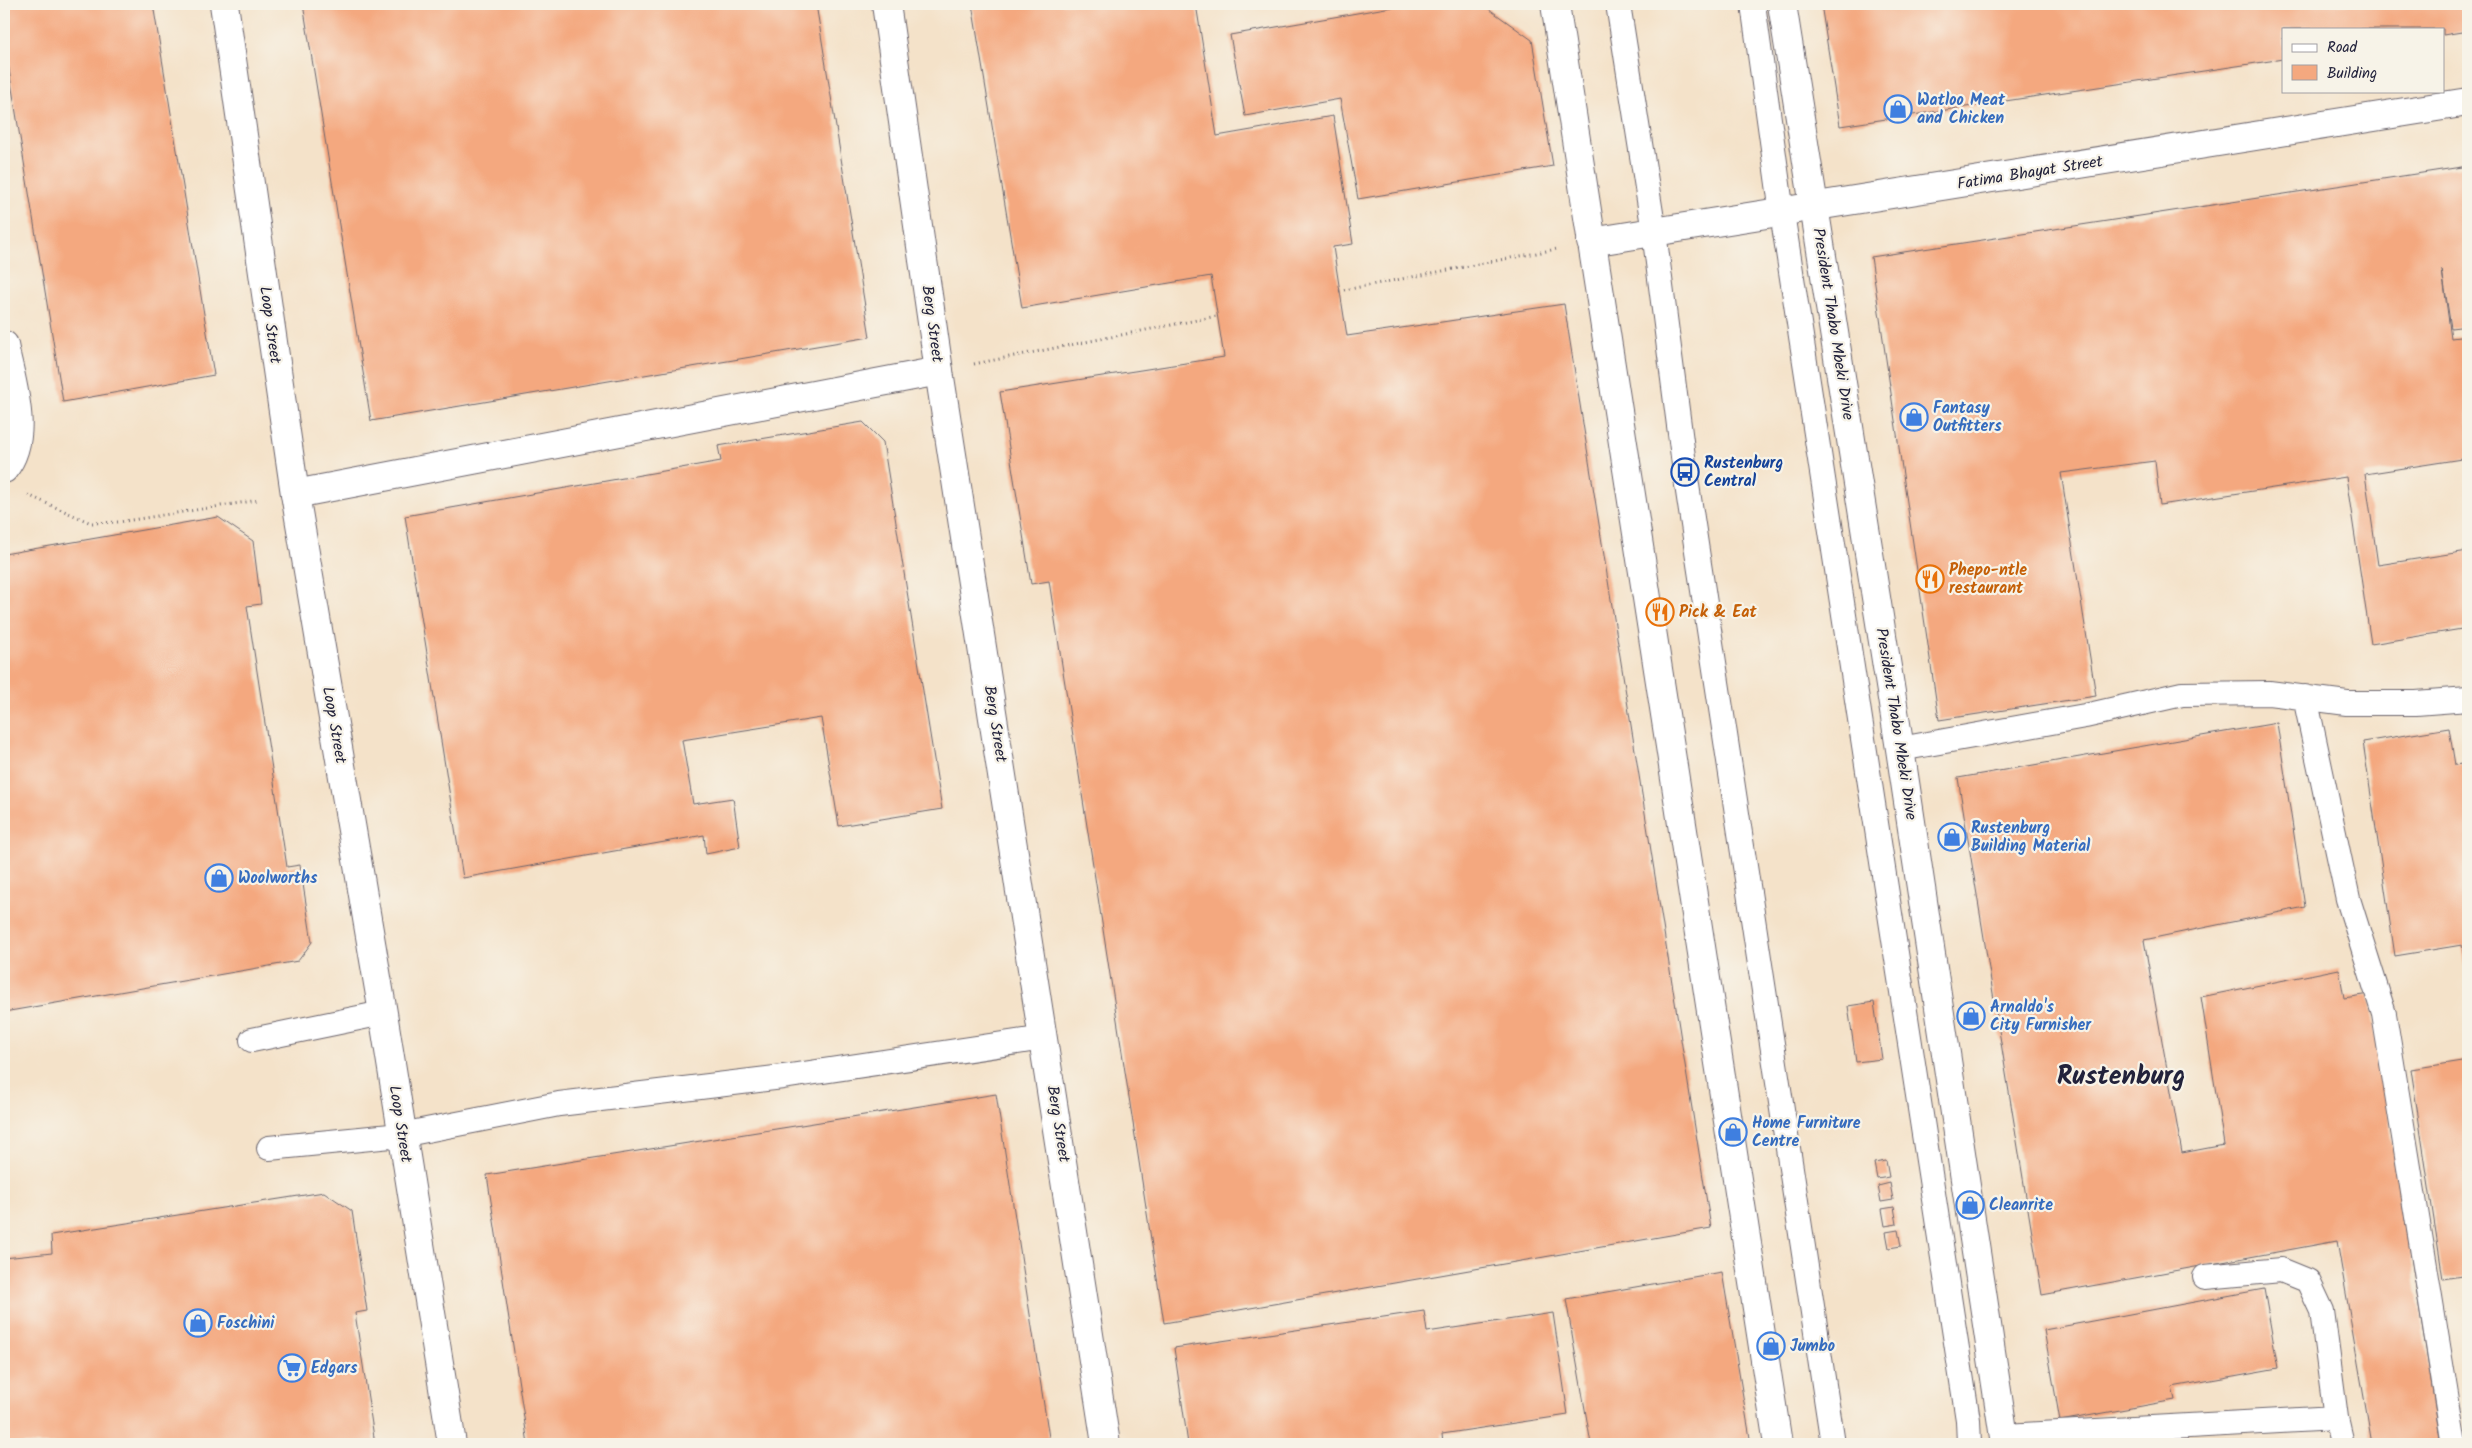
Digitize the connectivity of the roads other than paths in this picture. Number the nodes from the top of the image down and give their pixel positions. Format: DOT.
graph roads {
  1 [pos="224,4"];
  2 [pos="886,4"];
  3 [pos="1555,4"];
  4 [pos="1618,4"];
  5 [pos="1753,4"];
  6 [pos="1782,4"];
  7 [pos="2468,102"];
  8 [pos="1815,208"];
  9 [pos="1782,213"];
  10 [pos="1654,232"];
  11 [pos="1591,242"];
  12 [pos="4,345"];
  13 [pos="939,371"];
  14 [pos="4,470"];
  15 [pos="295,494"];
  16 [pos="2305,697"];
  17 [pos="2468,699"];
  18 [pos="1900,749"];
  19 [pos="383,1013"];
  20 [pos="1044,1038"];
  21 [pos="252,1040"];
  22 [pos="401,1135"];
  23 [pos="269,1148"];
  24 [pos="2205,1277"];
  25 [pos="2336,1418"];
  26 [pos="2005,1440"];
  27 [pos="452,1444"];
  28 [pos="1106,1444"];
  29 [pos="1778,1444"];
  30 [pos="1833,1444"];
  31 [pos="1969,1444"];
  32 [pos="2342,1444"];
  33 [pos="2454,1444"];
  1 -- 15 [label="street, Loop Street"];
  2 -- 13 [label="street, Berg Street"];
  3 -- 11 [label="street"];
  4 -- 10 [label="lane"];
  5 -- 9 [label="lane"];
  6 -- 8 [label="street, President Thabo Mbeki Drive"];
  7 -- 8 [label="street, Fatima Bhayat Street"];
  8 -- 9 [label="street, Fatima Bhayat Street"];
  8 -- 18 [label="street, President Thabo Mbeki Drive"];
  9 -- 10 [label="street, Fatima Bhayat Street"];
  9 -- 31 [label="lane"];
  10 -- 11 [label="street, Fatima Bhayat Street"];
  10 -- 30 [label="lane"];
  11 -- 29 [label="street"];
  12 -- 14 [label="street"];
  13 -- 15 [label="street"];
  13 -- 20 [label="street, Berg Street"];
  15 -- 19 [label="street, Loop Street"];
  16 -- 17 [label="lane"];
  16 -- 18 [label="lane"];
  16 -- 33 [label="lane"];
  18 -- 26 [label="street, President Thabo Mbeki Drive"];
  19 -- 21 [label="lane"];
  19 -- 22 [label="street, Loop Street"];
  20 -- 22 [label="lane"];
  20 -- 28 [label="street, Berg Street"];
  22 -- 23 [label="lane"];
  22 -- 27 [label="street, Loop Street"];
  24 -- 25 [label="lane"];
  25 -- 26 [label="lane"];
  25 -- 32 [label="lane"];
}
